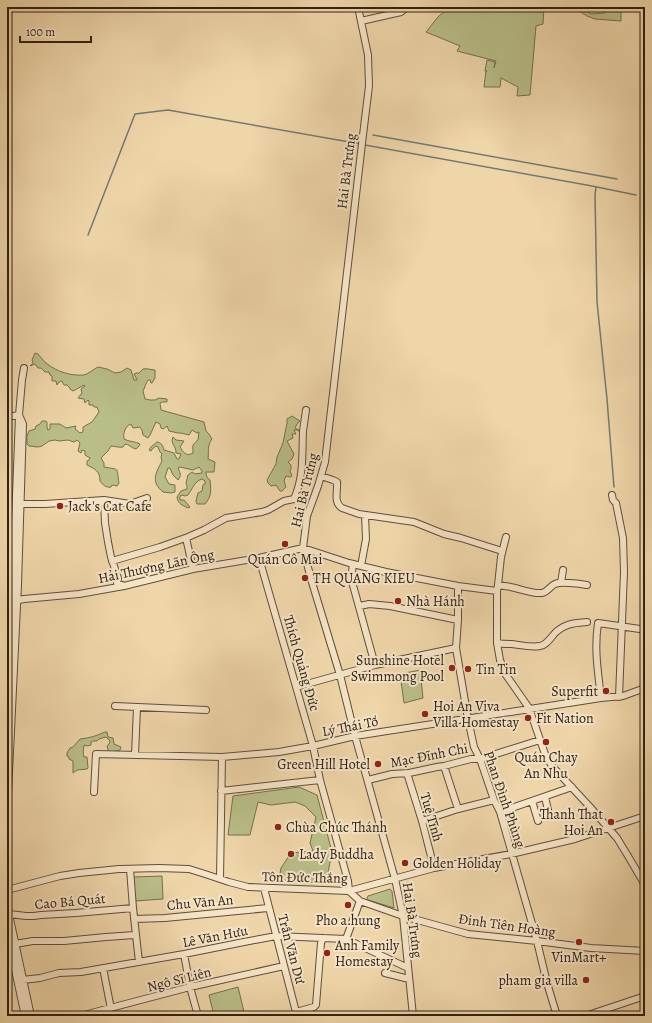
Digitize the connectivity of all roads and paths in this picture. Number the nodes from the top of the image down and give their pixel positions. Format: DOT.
graph roads {
  1 [pos="358,7"];
  2 [pos="407,7"];
  3 [pos="361,21"];
  4 [pos="24,368"];
  5 [pos="306,410"];
  6 [pos="19,415"];
  7 [pos="7,417"];
  8 [pos="321,476"];
  9 [pos="612,495"];
  10 [pos="147,498"];
  11 [pos="104,500"];
  12 [pos="20,504"];
  13 [pos="365,515"];
  14 [pos="506,537"];
  15 [pos="186,538"];
  16 [pos="303,548"];
  17 [pos="502,551"];
  18 [pos="259,558"];
  19 [pos="112,561"];
  20 [pos="353,564"];
  21 [pos="361,566"];
  22 [pos="192,569"];
  23 [pos="563,570"];
  24 [pos="561,583"];
  25 [pos="587,585"];
  26 [pos="124,586"];
  27 [pos="458,586"];
  28 [pos="498,588"];
  29 [pos="14,601"];
  30 [pos="360,606"];
  31 [pos="458,620"];
  32 [pos="588,622"];
  33 [pos="622,627"];
  34 [pos="645,631"];
  35 [pos="497,644"];
  36 [pos="456,648"];
  37 [pos="375,665"];
  38 [pos="340,675"];
  39 [pos="296,687"];
  40 [pos="645,688"];
  41 [pos="619,697"];
  42 [pos="601,698"];
  43 [pos="7,704"];
  44 [pos="115,706"];
  45 [pos="137,707"];
  46 [pos="529,708"];
  47 [pos="206,710"];
  48 [pos="468,719"];
  49 [pos="355,736"];
  50 [pos="540,740"];
  51 [pos="313,746"];
  52 [pos="474,746"];
  53 [pos="135,755"];
  54 [pos="222,757"];
  55 [pos="480,758"];
  56 [pos="470,759"];
  57 [pos="8,765"];
  58 [pos="444,766"];
  59 [pos="407,774"];
  60 [pos="320,780"];
  61 [pos="368,780"];
  62 [pos="572,787"];
  63 [pos="221,791"];
  64 [pos="94,792"];
  65 [pos="545,796"];
  66 [pos="494,800"];
  67 [pos="532,801"];
  68 [pos="458,809"];
  69 [pos="548,810"];
  70 [pos="500,812"];
  71 [pos="7,814"];
  72 [pos="645,816"];
  73 [pos="422,821"];
  74 [pos="538,821"];
  75 [pos="608,828"];
  76 [pos="511,854"];
  77 [pos="434,868"];
  78 [pos="130,869"];
  79 [pos="220,879"];
  80 [pos="395,879"];
  81 [pos="645,885"];
  82 [pos="264,888"];
  83 [pos="7,890"];
  84 [pos="349,891"];
  85 [pos="360,901"];
  86 [pos="7,905"];
  87 [pos="133,908"];
  88 [pos="268,908"];
  89 [pos="9,914"];
  90 [pos="403,916"];
  91 [pos="134,919"];
  92 [pos="7,933"];
  93 [pos="135,934"];
  94 [pos="276,936"];
  95 [pos="323,938"];
  96 [pos="346,939"];
  97 [pos="537,941"];
  98 [pos="15,944"];
  99 [pos="645,951"];
  100 [pos="184,954"];
  101 [pos="138,962"];
  102 [pos="284,966"];
  103 [pos="103,968"];
  104 [pos="408,968"];
  105 [pos="385,973"];
  106 [pos="409,979"];
  107 [pos="23,980"];
  108 [pos="190,987"];
  109 [pos="645,996"];
  110 [pos="111,1009"];
  111 [pos="296,1014"];
  112 [pos="25,1016"];
  113 [pos="31,1016"];
  114 [pos="80,1016"];
  115 [pos="198,1016"];
  116 [pos="413,1016"];
  117 [pos="557,1016"];
  118 [pos="585,1016"];
  1 -- 3 [label="street, Hai Bà Trưng"];
  2 -- 3 [label="street"];
  3 -- 8 [label="street, Hai Bà Trưng"];
  4 -- 6 [label="street"];
  5 -- 15 [label="street"];
  6 -- 7 [label="street"];
  6 -- 12 [label="street"];
  6 -- 29 [label="street"];
  8 -- 13 [label="street"];
  8 -- 16 [label="street, Hai Bà Trưng"];
  9 -- 33 [label="street"];
  10 -- 11 [label="street"];
  11 -- 12 [label="street"];
  11 -- 19 [label="street"];
  12 -- 29 [label="street"];
  13 -- 17 [label="street"];
  13 -- 21 [label="street"];
  14 -- 17 [label="street"];
  15 -- 19 [label="street"];
  15 -- 22 [label="street"];
  16 -- 18 [label="street, Hải Thượng Lãn Ông"];
  16 -- 20 [label="street"];
  16 -- 38 [label="street, Hai Bà Trưng"];
  17 -- 28 [label="street"];
  18 -- 22 [label="street, Hải Thượng Lãn Ông"];
  18 -- 39 [label="street, Thích Quảng Đức"];
  19 -- 26 [label="street"];
  20 -- 21 [label="street"];
  20 -- 30 [label="street"];
  21 -- 27 [label="street"];
  22 -- 26 [label="street, Hải Thượng Lãn Ông"];
  23 -- 24 [label="street"];
  24 -- 25 [label="street"];
  24 -- 28 [label="street"];
  26 -- 29 [label="street, Hải Thượng Lãn Ông"];
  27 -- 28 [label="street"];
  27 -- 31 [label="street, Phan Đình Phùng"];
  28 -- 35 [label="street"];
  29 -- 43 [label="street"];
  29 -- 57 [label="street"];
  30 -- 31 [label="street"];
  30 -- 37 [label="street"];
  31 -- 36 [label="street, Phan Đình Phùng"];
  32 -- 35 [label="street"];
  33 -- 34 [label="street"];
  33 -- 41 [label="street"];
  33 -- 42 [label="street"];
  35 -- 46 [label="street"];
  36 -- 37 [label="street"];
  36 -- 48 [label="street, Phan Đình Phùng"];
  37 -- 38 [label="street"];
  38 -- 39 [label="street"];
  38 -- 49 [label="street, Hai Bà Trưng"];
  39 -- 51 [label="street, Thích Quảng Đức"];
  40 -- 41 [label="street, Lý Thái Tổ"];
  41 -- 42 [label="street, Lý Thái Tổ"];
  42 -- 46 [label="street, Lý Thái Tổ"];
  44 -- 45 [label="street"];
  45 -- 47 [label="street"];
  45 -- 53 [label="street"];
  46 -- 48 [label="street, Lý Thái Tổ"];
  46 -- 50 [label="street"];
  48 -- 49 [label="street, Lý Thái Tổ"];
  48 -- 52 [label="street, Phan Đình Phùng"];
  49 -- 51 [label="street, Lý Thái Tổ"];
  49 -- 61 [label="street, Hai Bà Trưng"];
  50 -- 55 [label="street, Mạc Đĩnh Chi"];
  50 -- 62 [label="street"];
  51 -- 54 [label="street, Lý Thái Tổ"];
  51 -- 60 [label="street, Thích Quảng Đức"];
  52 -- 55 [label="street, Phan Đình Phùng"];
  52 -- 56 [label="street"];
  53 -- 54 [label="street, Lý Thái Tổ"];
  53 -- 64 [label="street, Lý Thái Tổ"];
  54 -- 63 [label="street"];
  55 -- 56 [label="street, Mạc Đĩnh Chi"];
  55 -- 66 [label="street, Phan Đình Phùng"];
  56 -- 58 [label="street, Mạc Đĩnh Chi"];
  57 -- 71 [label="street"];
  58 -- 59 [label="street, Mạc Đĩnh Chi"];
  58 -- 68 [label="street"];
  59 -- 61 [label="street, Mạc Đĩnh Chi"];
  59 -- 73 [label="street, Tuệ Tĩnh"];
  60 -- 63 [label="street"];
  60 -- 84 [label="street, Thích Quảng Đức"];
  61 -- 80 [label="street, Hai Bà Trưng"];
  62 -- 65 [label="street"];
  62 -- 75 [label="street"];
  63 -- 79 [label="street"];
  65 -- 67 [label="street"];
  65 -- 69 [label="street"];
  66 -- 68 [label="street"];
  66 -- 70 [label="street, Phan Đình Phùng"];
  67 -- 70 [label="street"];
  67 -- 74 [label="street"];
  68 -- 73 [label="street"];
  70 -- 76 [label="street, Phan Đình Phùng"];
  72 -- 75 [label="street, Tôn Đức Thắng"];
  73 -- 77 [label="street, Tuệ Tĩnh"];
  75 -- 76 [label="street, Tôn Đức Thắng"];
  75 -- 81 [label="street"];
  76 -- 77 [label="street, Tôn Đức Thắng"];
  76 -- 97 [label="street, Phan Đình Phùng"];
  77 -- 80 [label="street, Tôn Đức Thắng"];
  78 -- 79 [label="street, Tôn Đức Thắng"];
  78 -- 83 [label="street, Tôn Đức Thắng"];
  78 -- 87 [label="street"];
  79 -- 82 [label="street, Tôn Đức Thắng"];
  80 -- 84 [label="street, Tôn Đức Thắng"];
  80 -- 90 [label="street, Hai Bà Trưng"];
  82 -- 84 [label="street, Tôn Đức Thắng"];
  82 -- 88 [label="street, Trần Văn Dư"];
  84 -- 85 [label="street, Đinh Tiên Hoàng"];
  85 -- 90 [label="street, Đinh Tiên Hoàng"];
  85 -- 96 [label="street"];
  86 -- 89 [label="street"];
  87 -- 89 [label="street, Cao Bá Quát"];
  87 -- 91 [label="street"];
  88 -- 91 [label="street, Chu Văn An"];
  88 -- 94 [label="street, Trần Văn Dư"];
  89 -- 98 [label="street"];
  90 -- 97 [label="street, Đinh Tiên Hoàng"];
  90 -- 104 [label="street, Hai Bà Trưng"];
  91 -- 93 [label="street"];
  92 -- 112 [label="street"];
  93 -- 98 [label="street"];
  93 -- 101 [label="street"];
  94 -- 95 [label="street, Lê Văn Hưu"];
  94 -- 100 [label="street, Lê Văn Hưu"];
  94 -- 102 [label="street, Trần Văn Dư"];
  95 -- 96 [label="street, Lê Văn Hưu"];
  95 -- 111 [label="street"];
  96 -- 104 [label="street, Lê Văn Hưu"];
  97 -- 99 [label="street, Đinh Tiên Hoàng"];
  97 -- 117 [label="street, Phan Đình Phùng"];
  98 -- 107 [label="street"];
  100 -- 101 [label="street, Lê Văn Hưu"];
  100 -- 108 [label="street"];
  101 -- 103 [label="street, Lê Văn Hưu"];
  102 -- 108 [label="street, Ngô Sĩ Liên"];
  102 -- 111 [label="street, Trần Văn Dư"];
  103 -- 107 [label="street, Lê Văn Hưu"];
  103 -- 110 [label="street"];
  104 -- 106 [label="street, Hai Bà Trưng"];
  105 -- 106 [label="street"];
  106 -- 116 [label="street, Hai Bà Trưng"];
  107 -- 113 [label="street"];
  108 -- 110 [label="street, Ngô Sĩ Liên"];
  108 -- 115 [label="street"];
  109 -- 118 [label="street"];
  110 -- 114 [label="street, Ngô Sĩ Liên"];
}
